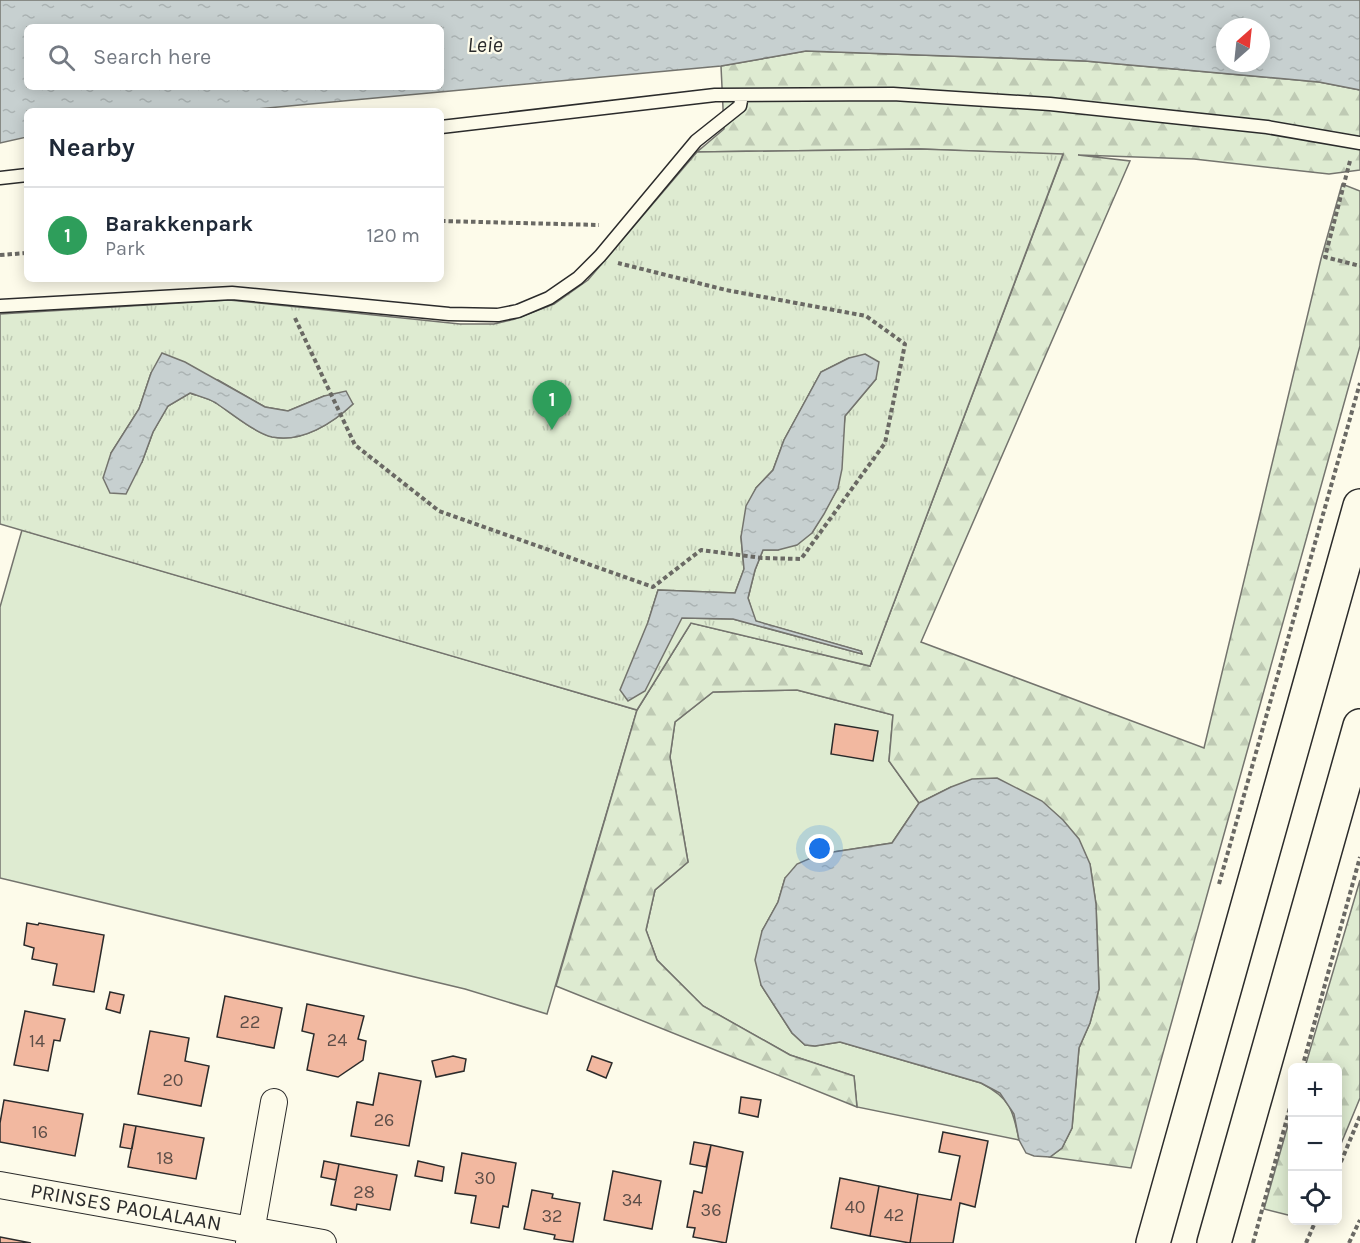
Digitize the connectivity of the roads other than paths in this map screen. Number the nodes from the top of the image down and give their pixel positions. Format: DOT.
graph roads {
  1 [pos="742,95"];
  2 [pos="444,127"];
  3 [pos="1358,143"];
  4 [pos="24,175"];
  5 [pos="0,178"];
  6 [pos="0,306"];
  7 [pos="1360,506"];
  8 [pos="1360,726"];
  9 [pos="274,1102"];
  10 [pos="0,1185"];
  11 [pos="250,1236"];
  12 [pos="323,1243"];
  13 [pos="1153,1243"];
  14 [pos="1214,1243"];
  1 -- 2 [label="lane"];
  1 -- 3 [label="lane"];
  1 -- 6 [label="lane"];
  4 -- 5 [label="lane"];
  7 -- 13 [label="highway"];
  8 -- 14 [label="highway"];
  9 -- 11 [label="street, PRINSES PAOLALAAN"];
  10 -- 11 [label="street, PRINSES PAOLALAAN"];
  11 -- 12 [label="street, PRINSES PAOLALAAN"];
}
